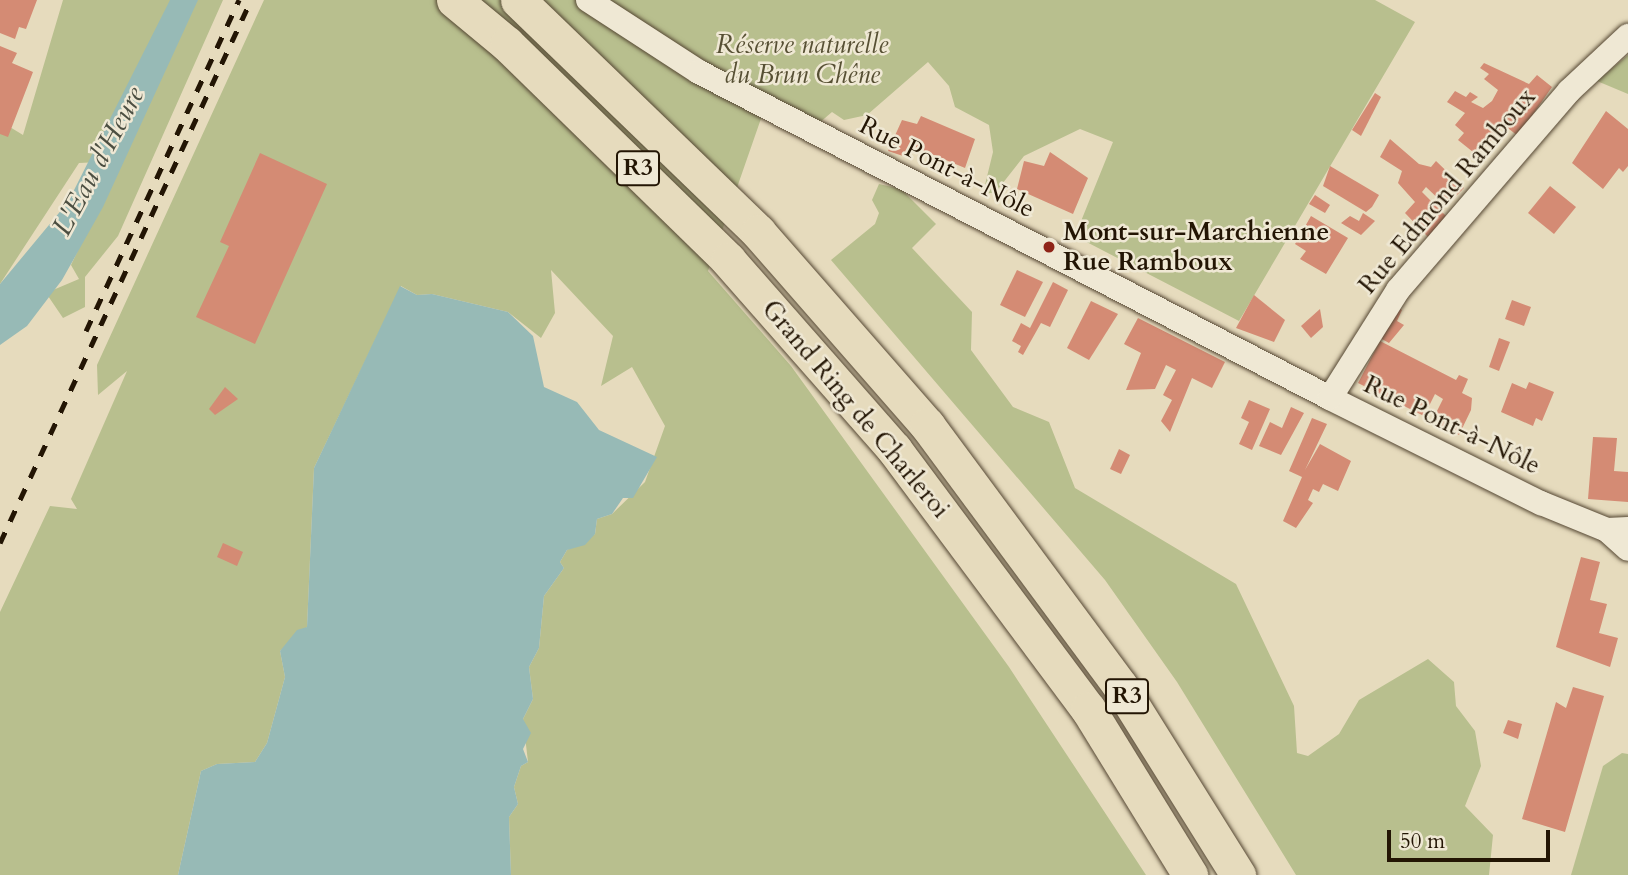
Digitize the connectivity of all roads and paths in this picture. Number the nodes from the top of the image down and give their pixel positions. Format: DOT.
graph roads {
  1 [pos="454,0"];
  2 [pos="518,0"];
  3 [pos="588,0"];
  4 [pos="1628,36"];
  5 [pos="1330,398"];
  6 [pos="1617,529"];
  7 [pos="1628,549"];
  8 [pos="1190,875"];
  9 [pos="1238,875"];
  1 -- 8 [label="highway, Grand Ring de Charleroi / R3"];
  2 -- 9 [label="highway, Grand Ring de Charleroi / R3"];
  3 -- 5 [label="street, Rue Pont-à-Nôle"];
  4 -- 5 [label="street, Rue Edmond Ramboux"];
  5 -- 6 [label="street, Rue Pont-à-Nôle"];
  6 -- 7 [label="street, Rue Pont-à-Nôle"];
}
